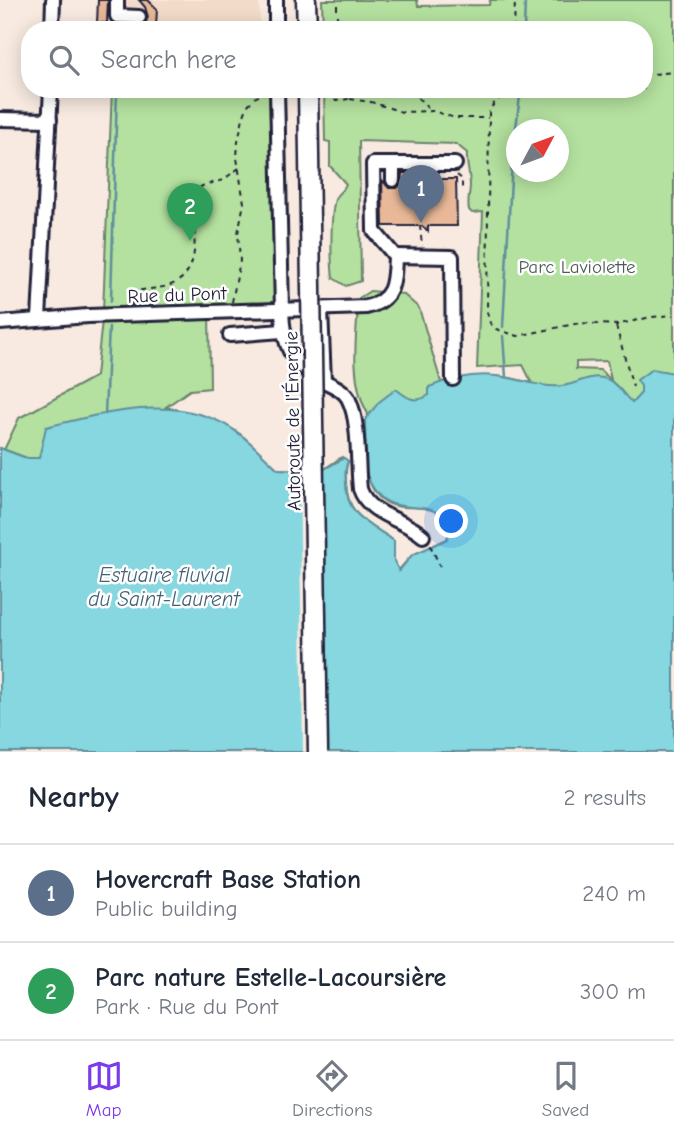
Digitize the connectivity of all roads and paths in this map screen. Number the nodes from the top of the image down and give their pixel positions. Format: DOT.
graph roads {
  1 [pos="53,0"];
  2 [pos="117,0"];
  3 [pos="276,0"];
  4 [pos="297,0"];
  5 [pos="306,0"];
  6 [pos="337,0"];
  7 [pos="515,0"];
  8 [pos="139,17"];
  9 [pos="52,21"];
  10 [pos="276,21"];
  11 [pos="297,21"];
  12 [pos="307,21"];
  13 [pos="337,21"];
  14 [pos="514,21"];
  15 [pos="674,72"];
  16 [pos="653,74"];
  17 [pos="51,98"];
  18 [pos="254,98"];
  19 [pos="273,98"];
  20 [pos="298,98"];
  21 [pos="320,98"];
  22 [pos="331,98"];
  23 [pos="418,98"];
  24 [pos="501,98"];
  25 [pos="348,99"];
  26 [pos="429,111"];
  27 [pos="489,118"];
  28 [pos="0,119"];
  29 [pos="50,120"];
  30 [pos="393,164"];
  31 [pos="441,164"];
  32 [pos="239,168"];
  33 [pos="455,169"];
  34 [pos="441,179"];
  35 [pos="393,180"];
  36 [pos="462,189"];
  37 [pos="420,226"];
  38 [pos="395,256"];
  39 [pos="422,257"];
  40 [pos="231,308"];
  41 [pos="321,309"];
  42 [pos="132,310"];
  43 [pos="282,310"];
  44 [pos="674,314"];
  45 [pos="39,319"];
  46 [pos="0,323"];
  47 [pos="616,325"];
  48 [pos="282,331"];
  49 [pos="230,335"];
  50 [pos="453,379"];
  51 [pos="324,381"];
  52 [pos="633,387"];
  53 [pos="424,536"];
  54 [pos="432,548"];
  55 [pos="440,566"];
  56 [pos="309,752"];
  57 [pos="318,752"];
  1 -- 9 [label="street"];
  2 -- 8 [label="street"];
  3 -- 10 [label="street"];
  4 -- 11 [label="highway"];
  5 -- 12 [label="highway"];
  6 -- 13 [label="path"];
  7 -- 14 [label="path"];
  15 -- 16 [label="path"];
  17 -- 29 [label="street"];
  18 -- 32 [label="path"];
  19 -- 43 [label="street"];
  20 -- 56 [label="highway, Autoroute de l'Énergie"];
  21 -- 57 [label="highway, Autoroute de l'Énergie, bridge"];
  22 -- 25 [label="path"];
  23 -- 26 [label="path"];
  24 -- 27 [label="path"];
  25 -- 26 [label="path"];
  26 -- 27 [label="path"];
  27 -- 47 [label="path"];
  28 -- 29 [label="street"];
  29 -- 45 [label="street"];
  30 -- 31 [label="street"];
  30 -- 35 [label="street"];
  30 -- 38 [label="street"];
  31 -- 33 [label="street"];
  31 -- 34 [label="street"];
  32 -- 40 [label="path"];
  32 -- 42 [label="path"];
  33 -- 36 [label="path"];
  37 -- 39 [label="path"];
  38 -- 39 [label="street"];
  38 -- 41 [label="street, Rue du Pont"];
  39 -- 50 [label="street"];
  41 -- 43 [label="street, Rue du Pont"];
  41 -- 51 [label="street"];
  43 -- 45 [label="street, Rue du Pont"];
  43 -- 48 [label="street"];
  44 -- 47 [label="path"];
  45 -- 46 [label="street, Rue du Pont"];
  47 -- 52 [label="path"];
  48 -- 49 [label="street"];
  48 -- 51 [label="street"];
  51 -- 53 [label="street"];
  54 -- 55 [label="path"];
}
